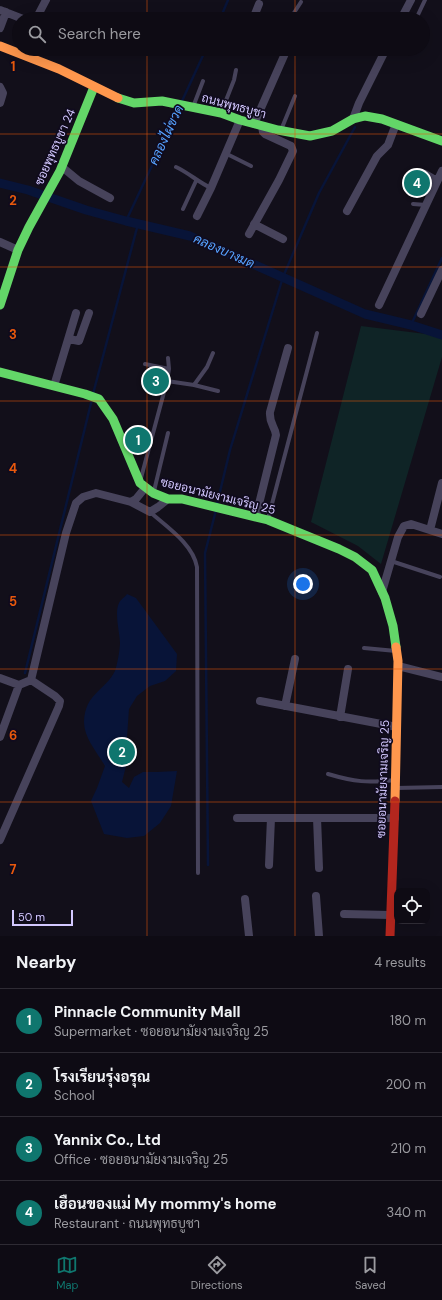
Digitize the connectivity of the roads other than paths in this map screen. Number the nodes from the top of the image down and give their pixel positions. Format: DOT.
graph roads {
  1 [pos="46,0"];
  2 [pos="411,0"];
  3 [pos="425,0"];
  4 [pos="301,2"];
  5 [pos="259,4"];
  6 [pos="3,11"];
  7 [pos="40,12"];
  8 [pos="256,12"];
  9 [pos="295,12"];
  10 [pos="405,12"];
  11 [pos="419,12"];
  12 [pos="0,28"];
  13 [pos="0,46"];
  14 [pos="12,51"];
  15 [pos="26,56"];
  16 [pos="285,56"];
  17 [pos="382,56"];
  18 [pos="236,70"];
  19 [pos="203,80"];
  20 [pos="0,87"];
  21 [pos="94,87"];
  22 [pos="295,96"];
  23 [pos="0,103"];
  24 [pos="188,106"];
  25 [pos="221,113"];
  26 [pos="354,119"];
  27 [pos="240,120"];
  28 [pos="396,124"];
  29 [pos="258,125"];
  30 [pos="280,130"];
  31 [pos="442,141"];
  32 [pos="225,153"];
  33 [pos="252,166"];
  34 [pos="176,167"];
  35 [pos="61,169"];
  36 [pos="442,171"];
  37 [pos="425,174"];
  38 [pos="196,181"];
  39 [pos="437,181"];
  40 [pos="211,188"];
  41 [pos="110,198"];
  42 [pos="413,204"];
  43 [pos="426,205"];
  44 [pos="183,209"];
  45 [pos="347,211"];
  46 [pos="197,216"];
  47 [pos="254,224"];
  48 [pos="249,234"];
  49 [pos="283,239"];
  50 [pos="0,242"];
  51 [pos="18,250"];
  52 [pos="442,270"];
  53 [pos="0,305"];
  54 [pos="379,305"];
  55 [pos="76,313"];
  56 [pos="89,313"];
  57 [pos="421,314"];
  58 [pos="318,333"];
  59 [pos="68,339"];
  60 [pos="288,348"];
  61 [pos="213,353"];
  62 [pos="168,358"];
  63 [pos="145,364"];
  64 [pos="169,369"];
  65 [pos="0,372"];
  66 [pos="167,381"];
  67 [pos="194,384"];
  68 [pos="54,386"];
  69 [pos="218,391"];
  70 [pos="168,433"];
  71 [pos="442,483"];
  72 [pos="146,488"];
  73 [pos="168,499"];
  74 [pos="131,502"];
  75 [pos="150,512"];
  76 [pos="256,516"];
  77 [pos="268,520"];
  78 [pos="430,530"];
  79 [pos="442,534"];
  80 [pos="391,561"];
  81 [pos="440,577"];
  82 [pos="382,592"];
  83 [pos="364,648"];
  84 [pos="396,651"];
  85 [pos="295,659"];
  86 [pos="398,666"];
  87 [pos="348,669"];
  88 [pos="442,677"];
  89 [pos="0,678"];
  90 [pos="31,680"];
  91 [pos="19,685"];
  92 [pos="260,701"];
  93 [pos="285,706"];
  94 [pos="340,717"];
  95 [pos="396,728"];
  96 [pos="0,737"];
  97 [pos="328,774"];
  98 [pos="396,784"];
  99 [pos="442,787"];
  100 [pos="237,818"];
  101 [pos="271,818"];
  102 [pos="317,818"];
  103 [pos="395,818"];
  104 [pos="0,840"];
  105 [pos="268,865"];
  106 [pos="319,868"];
  107 [pos="198,873"];
  108 [pos="316,896"];
  109 [pos="245,899"];
  110 [pos="344,914"];
  111 [pos="390,915"];
  112 [pos="249,936"];
  113 [pos="319,936"];
  114 [pos="390,936"];
  1 -- 7 [label="street"];
  2 -- 10 [label="street"];
  3 -- 11 [label="lane"];
  4 -- 9 [label="lane"];
  5 -- 8 [label="street"];
  6 -- 12 [label="street"];
  13 -- 14 [label="street, ถนนพุทธบูชา"];
  15 -- 21 [label="street, ถนนพุทธบูชา"];
  16 -- 29 [label="street"];
  17 -- 26 [label="street"];
  18 -- 25 [label="lane"];
  19 -- 24 [label="lane"];
  20 -- 23 [label="street"];
  21 -- 24 [label="street, ถนนพุทธบูชา"];
  21 -- 35 [label="street, ซอยพุทธบูชา 24"];
  22 -- 30 [label="lane"];
  24 -- 25 [label="street, ถนนพุทธบูชา"];
  25 -- 27 [label="street, ถนนพุทธบูชา"];
  26 -- 28 [label="street, ถนนพุทธบูชา"];
  26 -- 30 [label="street, ถนนพุทธบูชา"];
  27 -- 29 [label="street, ถนนพุทธบูชา"];
  27 -- 32 [label="street"];
  28 -- 31 [label="street, ถนนพุทธบูชา"];
  28 -- 45 [label="street"];
  29 -- 30 [label="street, ถนนพุทธบูชา"];
  29 -- 47 [label="street"];
  32 -- 33 [label="lane"];
  32 -- 40 [label="street"];
  34 -- 38 [label="lane"];
  35 -- 41 [label="street"];
  35 -- 51 [label="street, ซอยพุทธบูชา 24"];
  36 -- 39 [label="street"];
  37 -- 39 [label="street"];
  38 -- 40 [label="lane"];
  38 -- 44 [label="lane"];
  39 -- 43 [label="street"];
  40 -- 46 [label="street"];
  42 -- 43 [label="lane"];
  43 -- 54 [label="street"];
  47 -- 48 [label="street"];
  47 -- 49 [label="street"];
  50 -- 51 [label="street"];
  51 -- 53 [label="street, ซอยพุทธบูชา 24"];
  52 -- 57 [label="street"];
  55 -- 59 [label="street"];
  56 -- 59 [label="street"];
  58 -- 77 [label="lane"];
  59 -- 68 [label="street"];
  60 -- 76 [label="street"];
  61 -- 67 [label="lane"];
  62 -- 64 [label="lane"];
  63 -- 64 [label="lane"];
  64 -- 66 [label="lane"];
  65 -- 68 [label="street"];
  66 -- 67 [label="lane"];
  66 -- 72 [label="lane"];
  67 -- 69 [label="lane"];
  68 -- 72 [label="street"];
  70 -- 72 [label="lane"];
  71 -- 78 [label="street"];
  72 -- 73 [label="street, ซอยอนามัยงามเจริญ 25"];
  72 -- 74 [label="street"];
  73 -- 75 [label="street"];
  73 -- 76 [label="street, ซอยอนามัยงามเจริญ 25"];
  74 -- 75 [label="street"];
  74 -- 90 [label="street"];
  75 -- 107 [label="lane"];
  76 -- 77 [label="street, ซอยอนามัยงามเจริญ 25"];
  77 -- 82 [label="street, ซอยอนามัยงามเจริญ 25"];
  78 -- 79 [label="street"];
  78 -- 80 [label="street"];
  80 -- 81 [label="lane"];
  80 -- 82 [label="street"];
  82 -- 84 [label="street, ซอยอนามัยงามเจริญ 25"];
  83 -- 84 [label="lane"];
  84 -- 86 [label="street, ซอยอนามัยงามเจริญ 25"];
  85 -- 93 [label="street"];
  86 -- 88 [label="street"];
  86 -- 95 [label="street, ซอยอนามัยงามเจริญ 25"];
  87 -- 94 [label="street"];
  89 -- 91 [label="street"];
  90 -- 91 [label="street"];
  90 -- 104 [label="street"];
  91 -- 96 [label="street"];
  92 -- 93 [label="street"];
  93 -- 94 [label="street"];
  94 -- 95 [label="street"];
  95 -- 98 [label="street, ซอยอนามัยงามเจริญ 25"];
  97 -- 98 [label="lane"];
  98 -- 99 [label="lane"];
  98 -- 103 [label="street, ซอยอนามัยงามเจริญ 25"];
  100 -- 101 [label="street"];
  101 -- 102 [label="street"];
  101 -- 105 [label="street"];
  102 -- 103 [label="street"];
  102 -- 106 [label="street"];
  103 -- 111 [label="street, ซอยอนามัยงามเจริญ 25"];
  108 -- 113 [label="street"];
  109 -- 112 [label="street"];
  110 -- 111 [label="street"];
  111 -- 114 [label="street, ซอยอนามัยงามเจริญ 25"];
}
